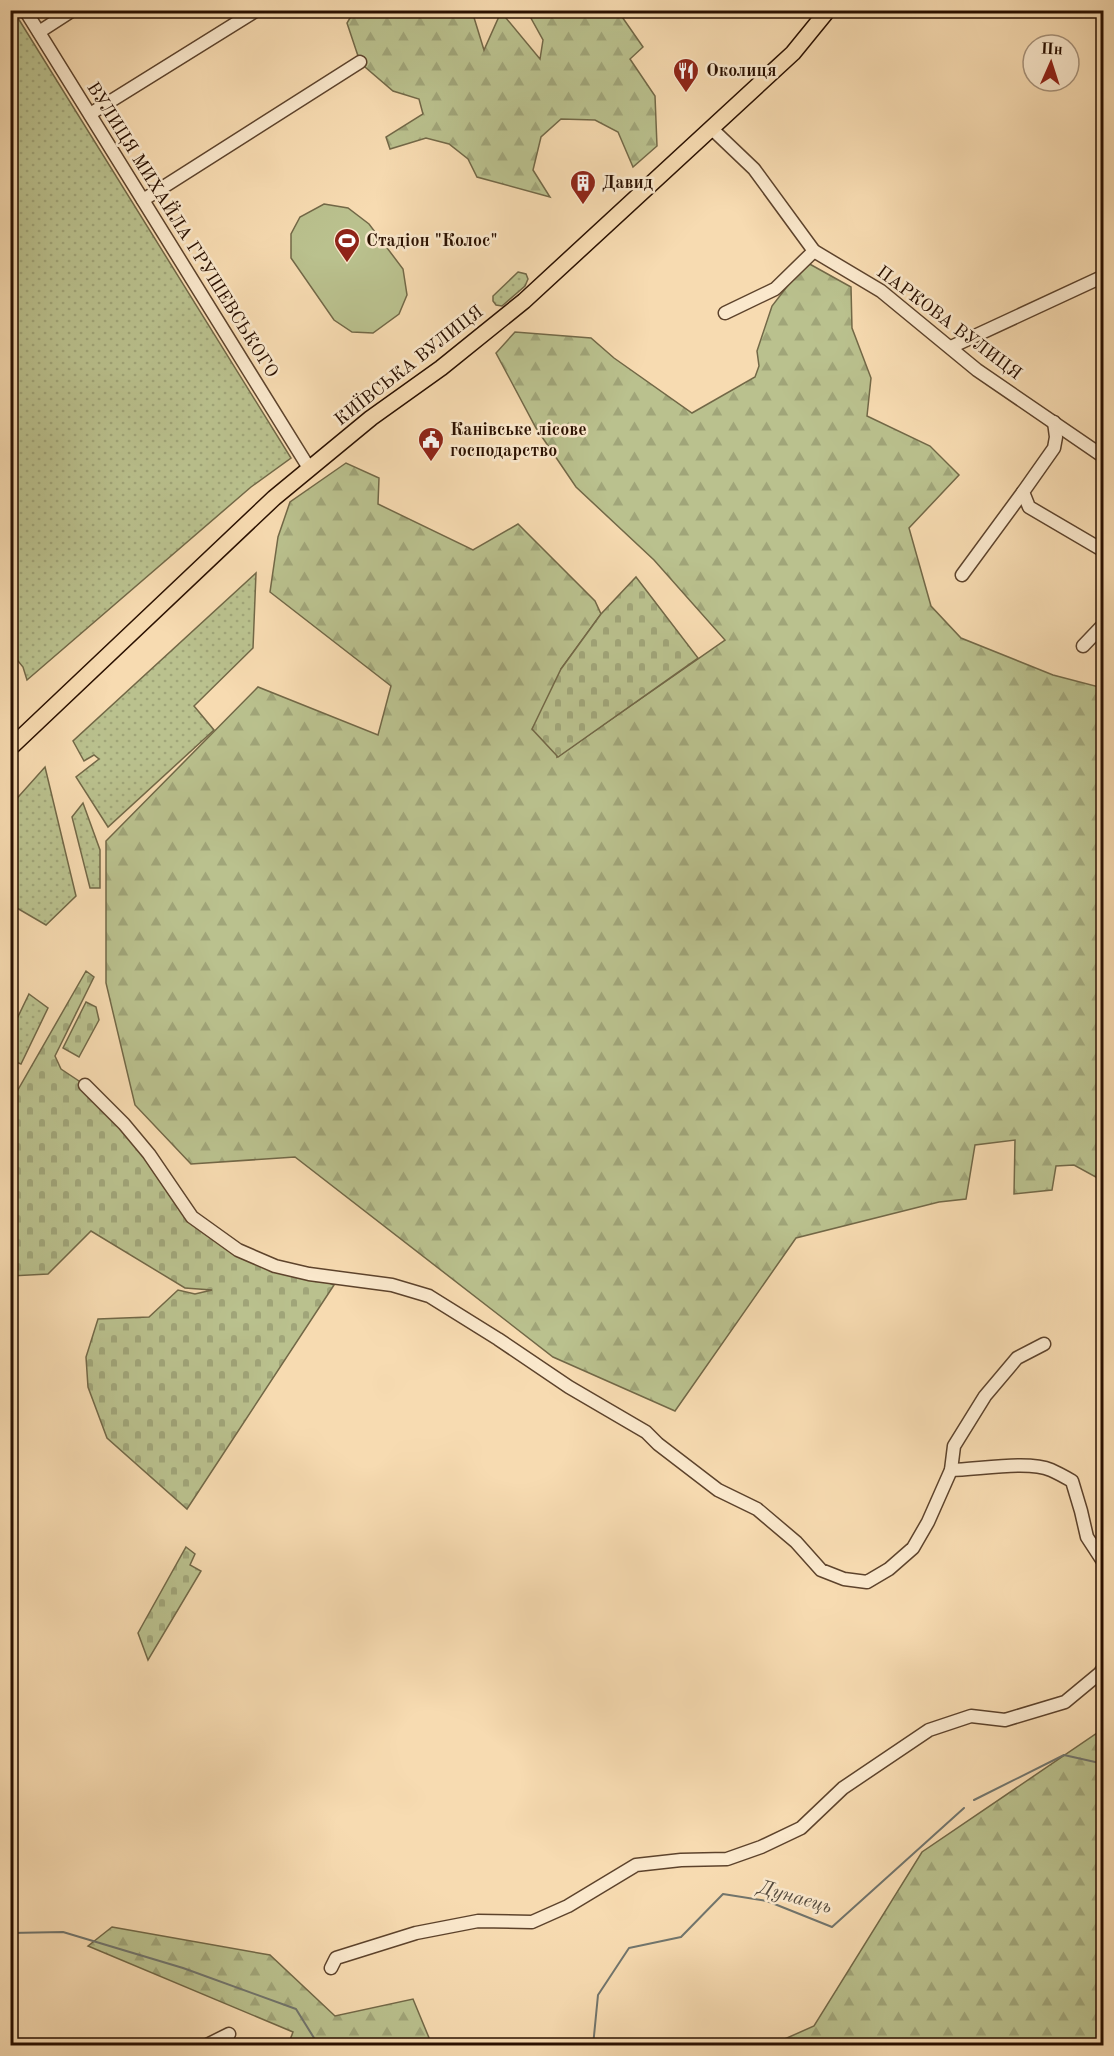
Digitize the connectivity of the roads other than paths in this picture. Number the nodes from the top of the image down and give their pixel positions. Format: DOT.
graph roads {
  1 [pos="25,10"];
  2 [pos="73,10"];
  3 [pos="257,10"];
  4 [pos="828,10"];
  5 [pos="39,32"];
  6 [pos="360,62"];
  7 [pos="90,114"];
  8 [pos="711,128"];
  9 [pos="143,200"];
  10 [pos="813,251"];
  11 [pos="1104,276"];
  12 [pos="725,314"];
  13 [pos="951,347"];
  14 [pos="1054,422"];
  15 [pos="1104,457"];
  16 [pos="309,468"];
  17 [pos="1023,492"];
  18 [pos="1104,551"];
  19 [pos="962,575"];
  20 [pos="1104,624"];
  21 [pos="1083,646"];
  22 [pos="10,748"];
  23 [pos="85,1085"];
  24 [pos="1044,1344"];
  25 [pos="951,1470"];
  26 [pos="1104,1563"];
  27 [pos="1104,1667"];
  28 [pos="331,1968"];
  29 [pos="230,2034"];
  30 [pos="205,2046"];
  1 -- 5 [label="street, ВУЛИЦЯ МИХАЙЛА ГРУШЕВСЬКОГО"];
  2 -- 5 [label="street"];
  3 -- 7 [label="street"];
  4 -- 8 [label="main road, КИЇВСЬКА ВУЛИЦЯ"];
  5 -- 7 [label="street, ВУЛИЦЯ МИХАЙЛА ГРУШЕВСЬКОГО"];
  6 -- 9 [label="street"];
  7 -- 9 [label="street, ВУЛИЦЯ МИХАЙЛА ГРУШЕВСЬКОГО"];
  8 -- 10 [label="street, ПАРКОВА ВУЛИЦЯ"];
  8 -- 16 [label="main road, КИЇВСЬКА ВУЛИЦЯ"];
  9 -- 16 [label="street, ВУЛИЦЯ МИХАЙЛА ГРУШЕВСЬКОГО"];
  10 -- 12 [label="street"];
  10 -- 13 [label="street, ПАРКОВА ВУЛИЦЯ"];
  11 -- 13 [label="street"];
  13 -- 14 [label="street, ПАРКОВА ВУЛИЦЯ"];
  14 -- 15 [label="street, ПАРКОВА ВУЛИЦЯ"];
  14 -- 17 [label="street"];
  16 -- 22 [label="main road, КИЇВСЬКА ВУЛИЦЯ"];
  17 -- 18 [label="street"];
  17 -- 19 [label="street"];
  20 -- 21 [label="street"];
  23 -- 25 [label="street"];
  24 -- 25 [label="street"];
  25 -- 26 [label="street"];
  27 -- 28 [label="street"];
  29 -- 30 [label="street"];
}
